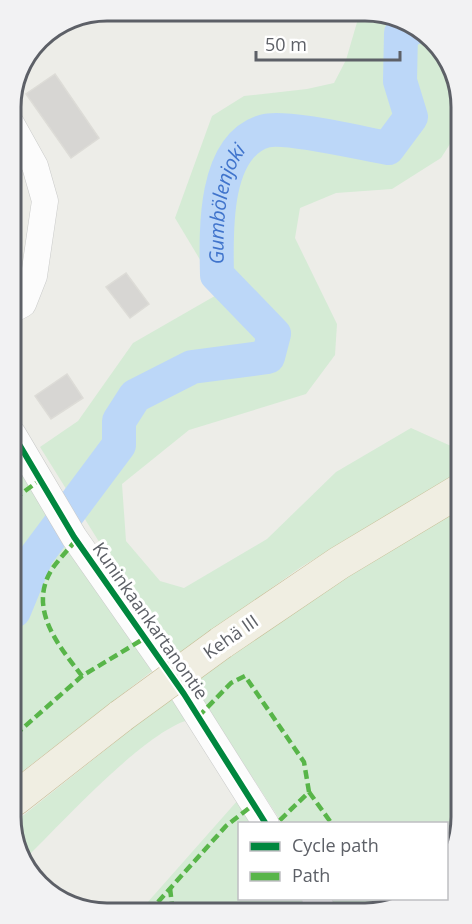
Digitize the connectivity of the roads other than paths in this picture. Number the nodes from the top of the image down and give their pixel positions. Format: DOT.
graph roads {
  1 [pos="21,141"];
  2 [pos="21,305"];
  3 [pos="21,448"];
  4 [pos="451,496"];
  5 [pos="21,794"];
  6 [pos="265,822"];
  1 -- 2 [label="street"];
  3 -- 6 [label="street, Kuninkaankartanontie"];
  4 -- 5 [label="highway, Kehä III, bridge"];
}
